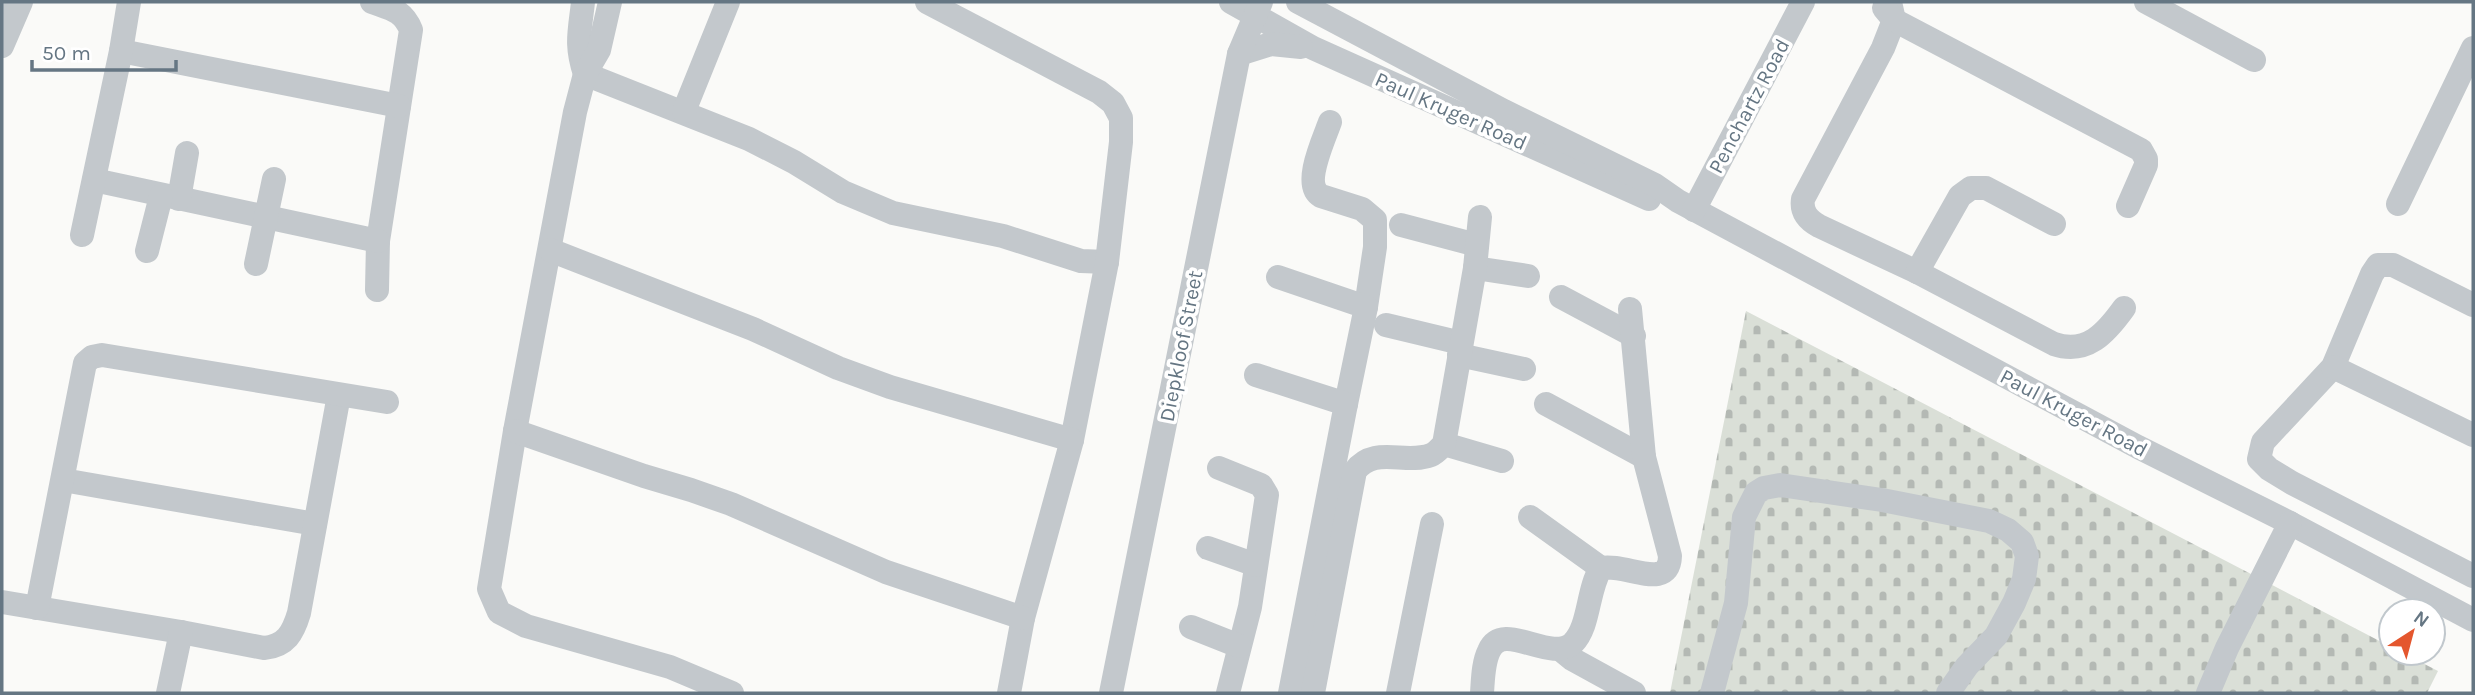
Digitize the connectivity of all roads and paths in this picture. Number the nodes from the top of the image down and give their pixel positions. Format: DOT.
graph roads {
  1 [pos="21,2"];
  2 [pos="129,2"];
  3 [pos="372,2"];
  4 [pos="583,2"];
  5 [pos="610,2"];
  6 [pos="728,2"];
  7 [pos="927,2"];
  8 [pos="1231,2"];
  9 [pos="1298,2"];
  10 [pos="1803,2"];
  11 [pos="1878,2"];
  12 [pos="2146,2"];
  13 [pos="1257,9"];
  14 [pos="1892,11"];
  15 [pos="2,46"];
  16 [pos="1312,48"];
  17 [pos="2473,48"];
  18 [pos="121,51"];
  19 [pos="1239,54"];
  20 [pos="2254,60"];
  21 [pos="584,74"];
  22 [pos="399,106"];
  23 [pos="684,111"];
  24 [pos="1330,122"];
  25 [pos="187,153"];
  26 [pos="274,179"];
  27 [pos="94,180"];
  28 [pos="170,197"];
  29 [pos="2398,204"];
  30 [pos="1686,206"];
  31 [pos="2128,206"];
  32 [pos="1480,217"];
  33 [pos="265,218"];
  34 [pos="2054,223"];
  35 [pos="1402,225"];
  36 [pos="82,235"];
  37 [pos="378,241"];
  38 [pos="550,250"];
  39 [pos="147,251"];
  40 [pos="1476,256"];
  41 [pos="1107,262"];
  42 [pos="256,264"];
  43 [pos="1917,272"];
  44 [pos="1528,276"];
  45 [pos="1278,277"];
  46 [pos="377,290"];
  47 [pos="1561,297"];
  48 [pos="2473,305"];
  49 [pos="1366,307"];
  50 [pos="2124,308"];
  51 [pos="1630,309"];
  52 [pos="1386,325"];
  53 [pos="1634,335"];
  54 [pos="1460,349"];
  55 [pos="2333,367"];
  56 [pos="1524,369"];
  57 [pos="1256,375"];
  58 [pos="339,395"];
  59 [pos="387,402"];
  60 [pos="1346,404"];
  61 [pos="1546,404"];
  62 [pos="515,431"];
  63 [pos="2473,435"];
  64 [pos="1072,440"];
  65 [pos="1444,444"];
  66 [pos="1644,457"];
  67 [pos="1502,461"];
  68 [pos="1219,468"];
  69 [pos="63,481"];
  70 [pos="1530,517"];
  71 [pos="2290,523"];
  72 [pos="315,524"];
  73 [pos="1432,524"];
  74 [pos="1208,548"];
  75 [pos="1256,565"];
  76 [pos="1601,568"];
  77 [pos="2473,576"];
  78 [pos="2,602"];
  79 [pos="37,608"];
  80 [pos="1023,618"];
  81 [pos="2473,620"];
  82 [pos="1191,627"];
  83 [pos="181,632"];
  84 [pos="1239,646"];
  85 [pos="1561,650"];
  86 [pos="168,693"];
  87 [pos="732,693"];
  88 [pos="1009,693"];
  89 [pos="1111,693"];
  90 [pos="1228,693"];
  91 [pos="1290,693"];
  92 [pos="1313,693"];
  93 [pos="1398,693"];
  94 [pos="1482,693"];
  95 [pos="1634,693"];
  96 [pos="1712,693"];
  97 [pos="1948,693"];
  98 [pos="2208,693"];
  1 -- 15 [label="street"];
  2 -- 18 [label="street"];
  3 -- 22 [label="street"];
  4 -- 21 [label="street"];
  5 -- 21 [label="street"];
  6 -- 23 [label="street"];
  7 -- 41 [label="street"];
  8 -- 13 [label="street, Paul Kruger Road"];
  9 -- 30 [label="street, Paul Kruger Road"];
  10 -- 30 [label="street, Penchartz Road"];
  11 -- 14 [label="street"];
  12 -- 20 [label="street"];
  13 -- 16 [label="street, Paul Kruger Road"];
  13 -- 19 [label="street, Diepkloof Street"];
  14 -- 31 [label="street"];
  14 -- 43 [label="street"];
  16 -- 19 [label="street"];
  16 -- 30 [label="street, Paul Kruger Road"];
  17 -- 29 [label="street"];
  18 -- 22 [label="street"];
  18 -- 27 [label="street"];
  19 -- 89 [label="street, Diepkloof Street"];
  21 -- 23 [label="street"];
  21 -- 38 [label="street"];
  22 -- 37 [label="street"];
  23 -- 41 [label="street"];
  24 -- 49 [label="street"];
  25 -- 28 [label="street"];
  26 -- 33 [label="street"];
  27 -- 28 [label="street"];
  27 -- 36 [label="street"];
  28 -- 33 [label="street"];
  28 -- 39 [label="street"];
  30 -- 71 [label="street, Paul Kruger Road"];
  32 -- 40 [label="street"];
  33 -- 37 [label="street"];
  33 -- 42 [label="street"];
  34 -- 43 [label="street"];
  35 -- 40 [label="street"];
  37 -- 46 [label="street"];
  38 -- 62 [label="street"];
  38 -- 64 [label="street"];
  40 -- 44 [label="street"];
  40 -- 54 [label="street"];
  41 -- 64 [label="street"];
  43 -- 50 [label="street"];
  45 -- 49 [label="street"];
  47 -- 53 [label="street"];
  48 -- 55 [label="street"];
  49 -- 60 [label="street"];
  51 -- 53 [label="street"];
  52 -- 54 [label="street"];
  53 -- 66 [label="street"];
  54 -- 56 [label="street"];
  54 -- 65 [label="street"];
  55 -- 63 [label="street"];
  55 -- 77 [label="street"];
  57 -- 60 [label="street"];
  58 -- 59 [label="street"];
  58 -- 69 [label="street"];
  58 -- 72 [label="street"];
  60 -- 91 [label="street"];
  61 -- 66 [label="street"];
  62 -- 80 [label="street"];
  62 -- 87 [label="street"];
  64 -- 80 [label="street"];
  65 -- 67 [label="street"];
  65 -- 92 [label="street"];
  66 -- 76 [label="street"];
  68 -- 75 [label="street"];
  69 -- 72 [label="street"];
  69 -- 79 [label="street"];
  70 -- 76 [label="street"];
  71 -- 81 [label="street, Paul Kruger Road"];
  71 -- 98 [label="street"];
  72 -- 83 [label="street"];
  73 -- 93 [label="street"];
  74 -- 75 [label="street"];
  75 -- 84 [label="street"];
  76 -- 85 [label="street"];
  78 -- 79 [label="street"];
  79 -- 83 [label="street"];
  80 -- 88 [label="street"];
  82 -- 84 [label="street"];
  83 -- 86 [label="street"];
  84 -- 90 [label="street"];
  85 -- 94 [label="street"];
  85 -- 95 [label="street"];
  96 -- 97 [label="street"];
}
